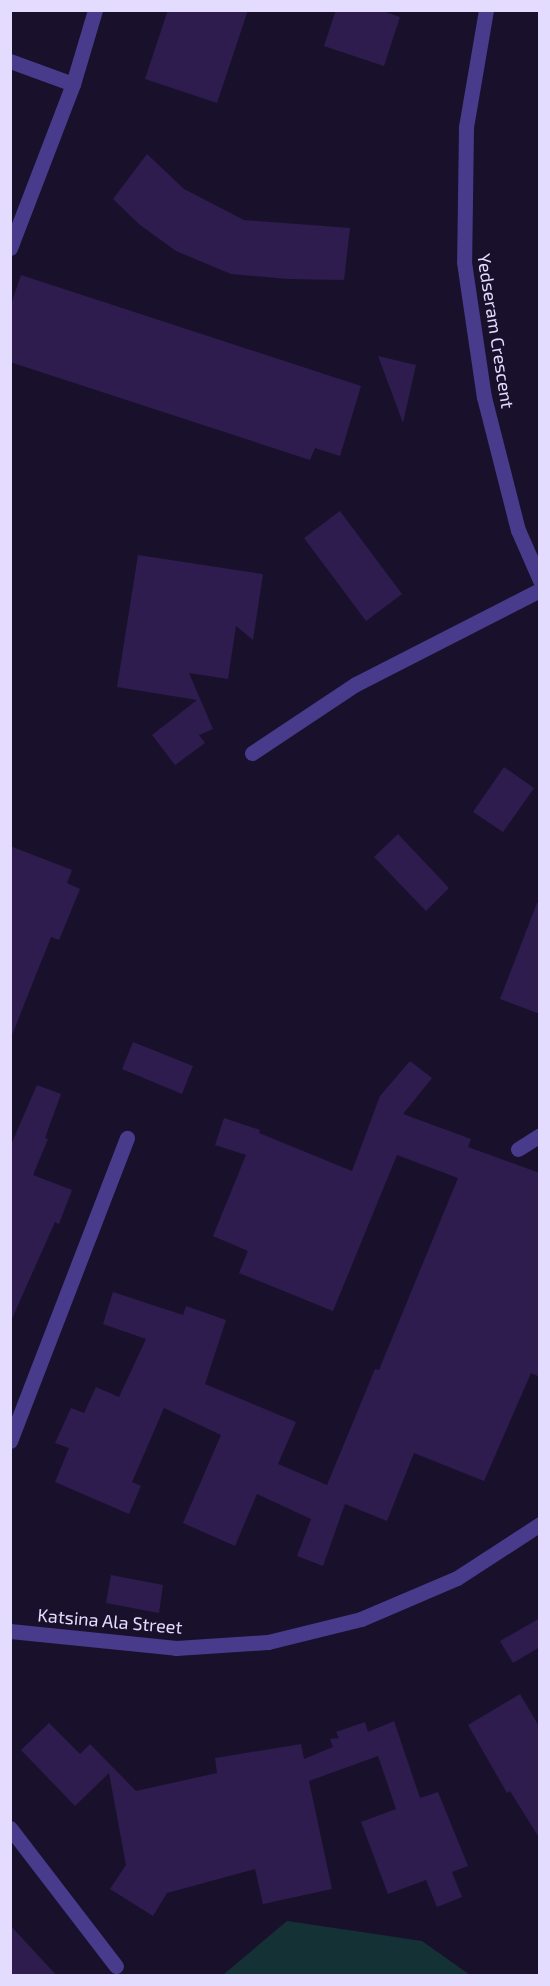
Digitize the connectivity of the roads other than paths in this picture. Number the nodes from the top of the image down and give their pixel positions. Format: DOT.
graph roads {
  1 [pos="96,10"];
  2 [pos="486,10"];
  3 [pos="10,61"];
  4 [pos="73,84"];
  5 [pos="10,248"];
  6 [pos="540,580"];
  7 [pos="540,590"];
  8 [pos="252,753"];
  9 [pos="540,1135"];
  10 [pos="127,1138"];
  11 [pos="518,1149"];
  12 [pos="10,1441"];
  13 [pos="540,1524"];
  14 [pos="10,1631"];
  15 [pos="10,1828"];
  16 [pos="116,1966"];
  1 -- 4 [label="street"];
  2 -- 6 [label="street, Yedseram Crescent"];
  3 -- 4 [label="street"];
  4 -- 5 [label="street"];
  7 -- 8 [label="street"];
  9 -- 11 [label="street"];
  10 -- 12 [label="street"];
  13 -- 14 [label="street, Katsina Ala Street"];
  15 -- 16 [label="street"];
}
